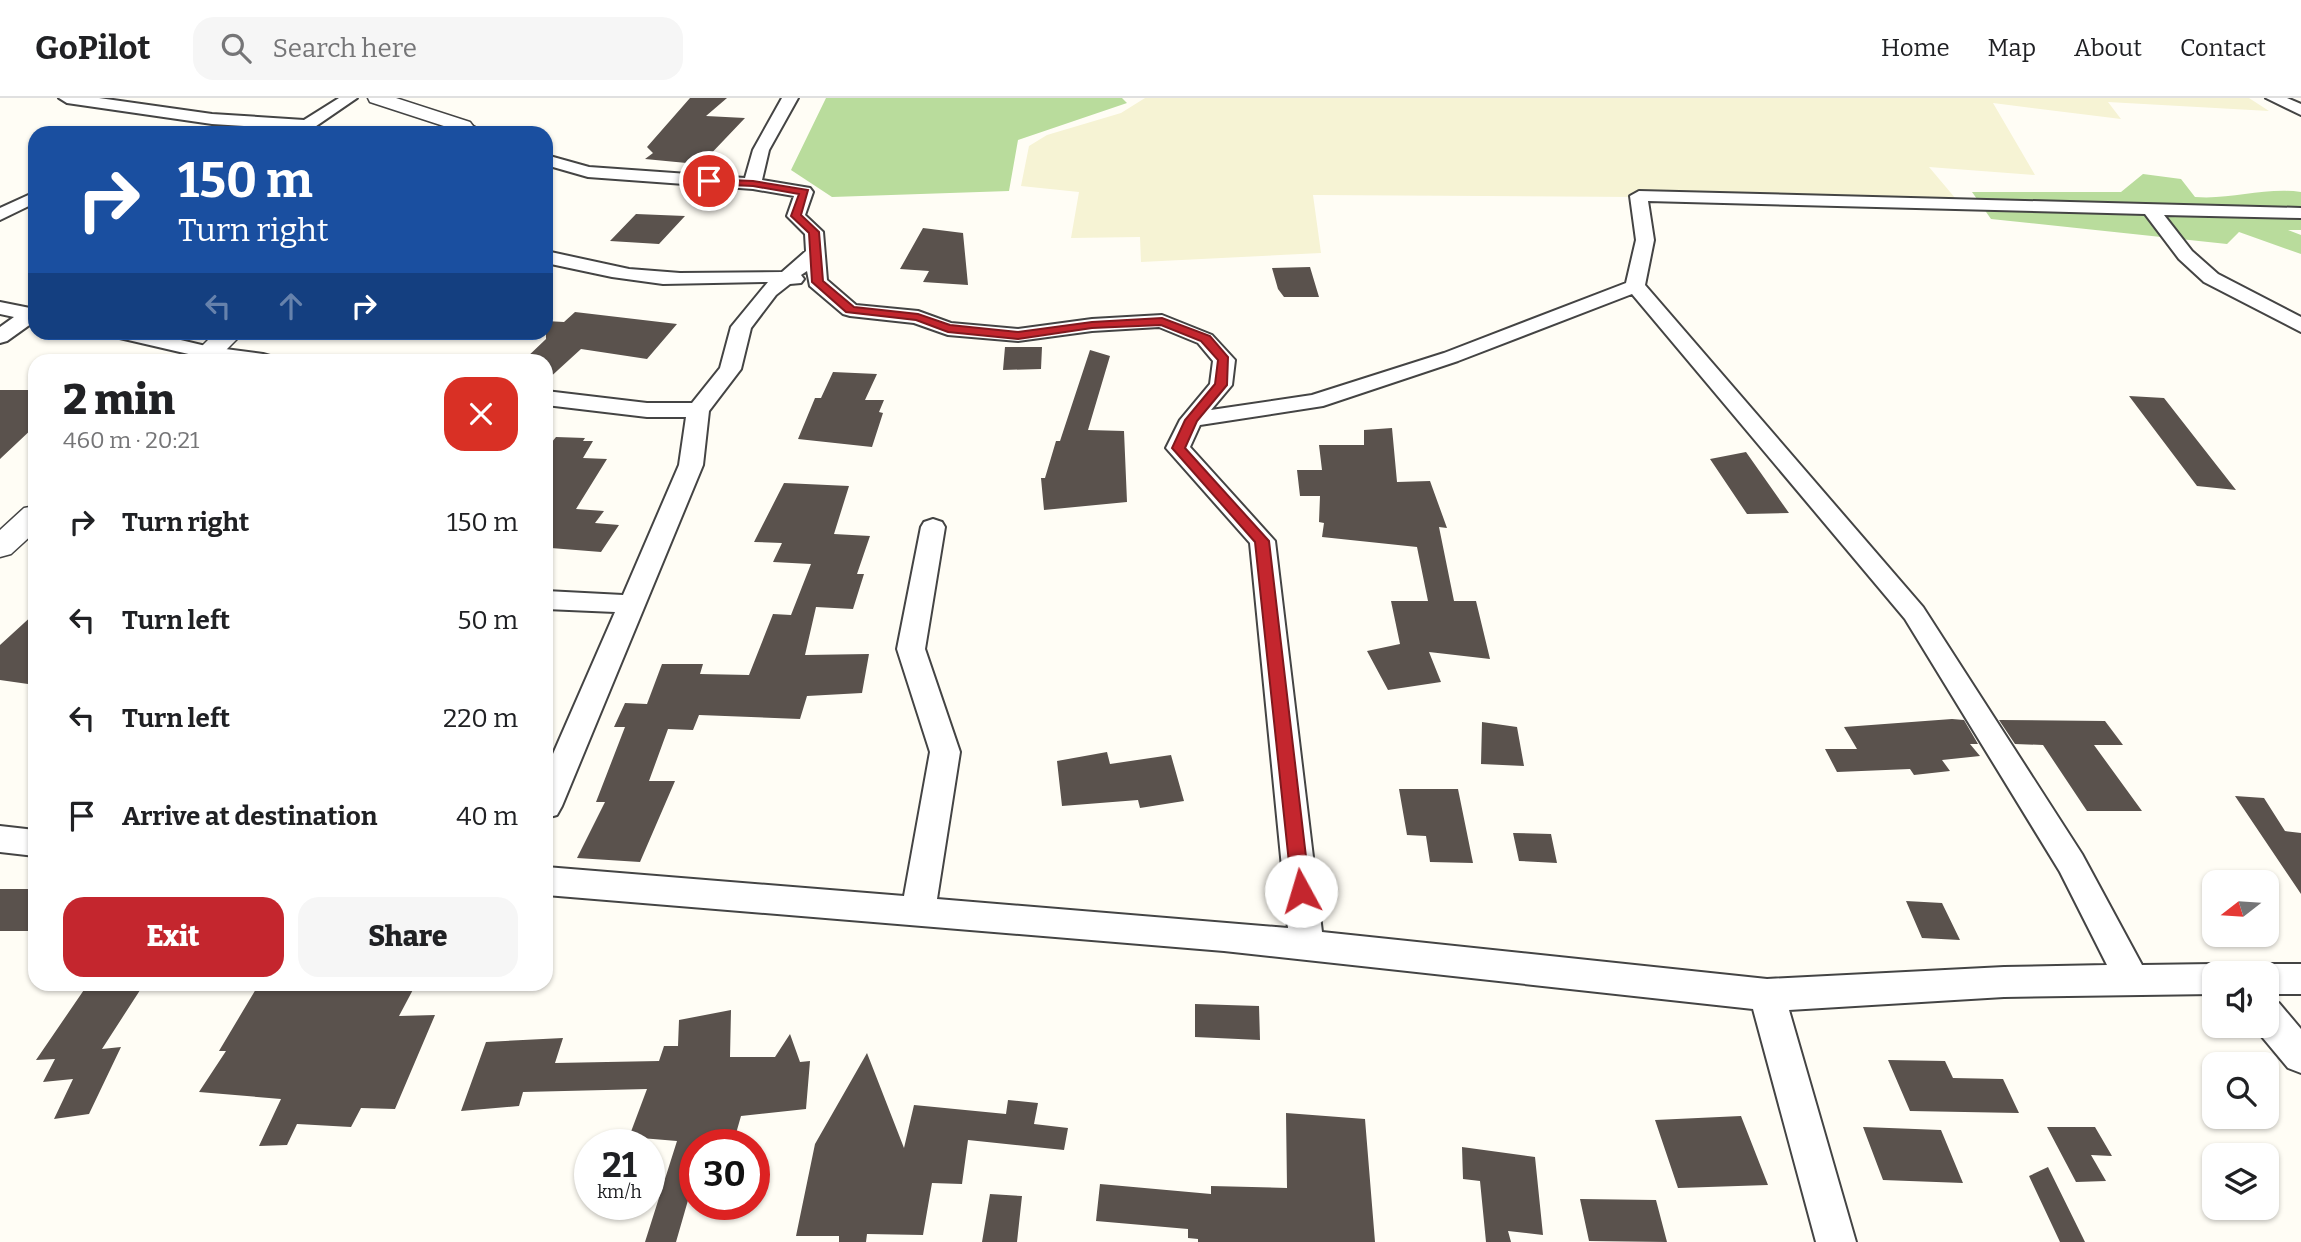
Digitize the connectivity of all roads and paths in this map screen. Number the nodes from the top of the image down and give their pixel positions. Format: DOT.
graph roads {
  1 [pos="67,98"];
  2 [pos="349,98"];
  3 [pos="377,98"];
  4 [pos="790,98"];
  5 [pos="2274,98"];
  6 [pos="2301,110"];
  7 [pos="274,126"];
  8 [pos="306,126"];
  9 [pos="452,126"];
  10 [pos="553,162"];
  11 [pos="753,184"];
  12 [pos="0,192"];
  13 [pos="28,196"];
  14 [pos="28,200"];
  15 [pos="2150,209"];
  16 [pos="2301,213"];
  17 [pos="0,215"];
  18 [pos="816,252"];
  19 [pos="553,259"];
  20 [pos="786,278"];
  21 [pos="817,282"];
  22 [pos="1634,286"];
  23 [pos="0,308"];
  24 [pos="28,313"];
  25 [pos="28,317"];
  26 [pos="2301,326"];
  27 [pos="0,337"];
  28 [pos="146,340"];
  29 [pos="223,340"];
  30 [pos="195,354"];
  31 [pos="208,354"];
  32 [pos="553,399"];
  33 [pos="698,410"];
  34 [pos="1191,420"];
  35 [pos="933,527"];
  36 [pos="553,600"];
  37 [pos="632,604"];
  38 [pos="553,790"];
  39 [pos="0,839"];
  40 [pos="28,842"];
  41 [pos="553,882"];
  42 [pos="918,911"];
  43 [pos="1307,945"];
  44 [pos="2202,979"];
  45 [pos="2279,979"];
  46 [pos="2301,979"];
  47 [pos="2133,981"];
  48 [pos="1767,995"];
  49 [pos="2279,1030"];
  50 [pos="2301,1056"];
  51 [pos="1836,1242"];
  1 -- 7 [label="street"];
  2 -- 8 [label="street"];
  3 -- 9 [label="street"];
  4 -- 11 [label="street"];
  5 -- 6 [label="street"];
  10 -- 11 [label="street"];
  11 -- 18 [label="street"];
  12 -- 13 [label="street"];
  14 -- 17 [label="street"];
  15 -- 16 [label="street"];
  15 -- 22 [label="street"];
  15 -- 26 [label="street"];
  18 -- 20 [label="street"];
  18 -- 21 [label="street"];
  19 -- 20 [label="street"];
  20 -- 21 [label="street"];
  20 -- 33 [label="street"];
  21 -- 34 [label="street"];
  22 -- 34 [label="street"];
  22 -- 47 [label="street"];
  23 -- 24 [label="street"];
  25 -- 27 [label="street"];
  28 -- 30 [label="street"];
  29 -- 31 [label="street"];
  32 -- 33 [label="street"];
  33 -- 37 [label="street"];
  34 -- 43 [label="street"];
  35 -- 42 [label="street"];
  36 -- 37 [label="street"];
  37 -- 38 [label="street"];
  39 -- 40 [label="street"];
  41 -- 42 [label="street"];
  42 -- 43 [label="street"];
  43 -- 48 [label="street"];
  44 -- 47 [label="street"];
  45 -- 46 [label="street"];
  47 -- 48 [label="street"];
  48 -- 51 [label="street"];
  49 -- 50 [label="street"];
}
